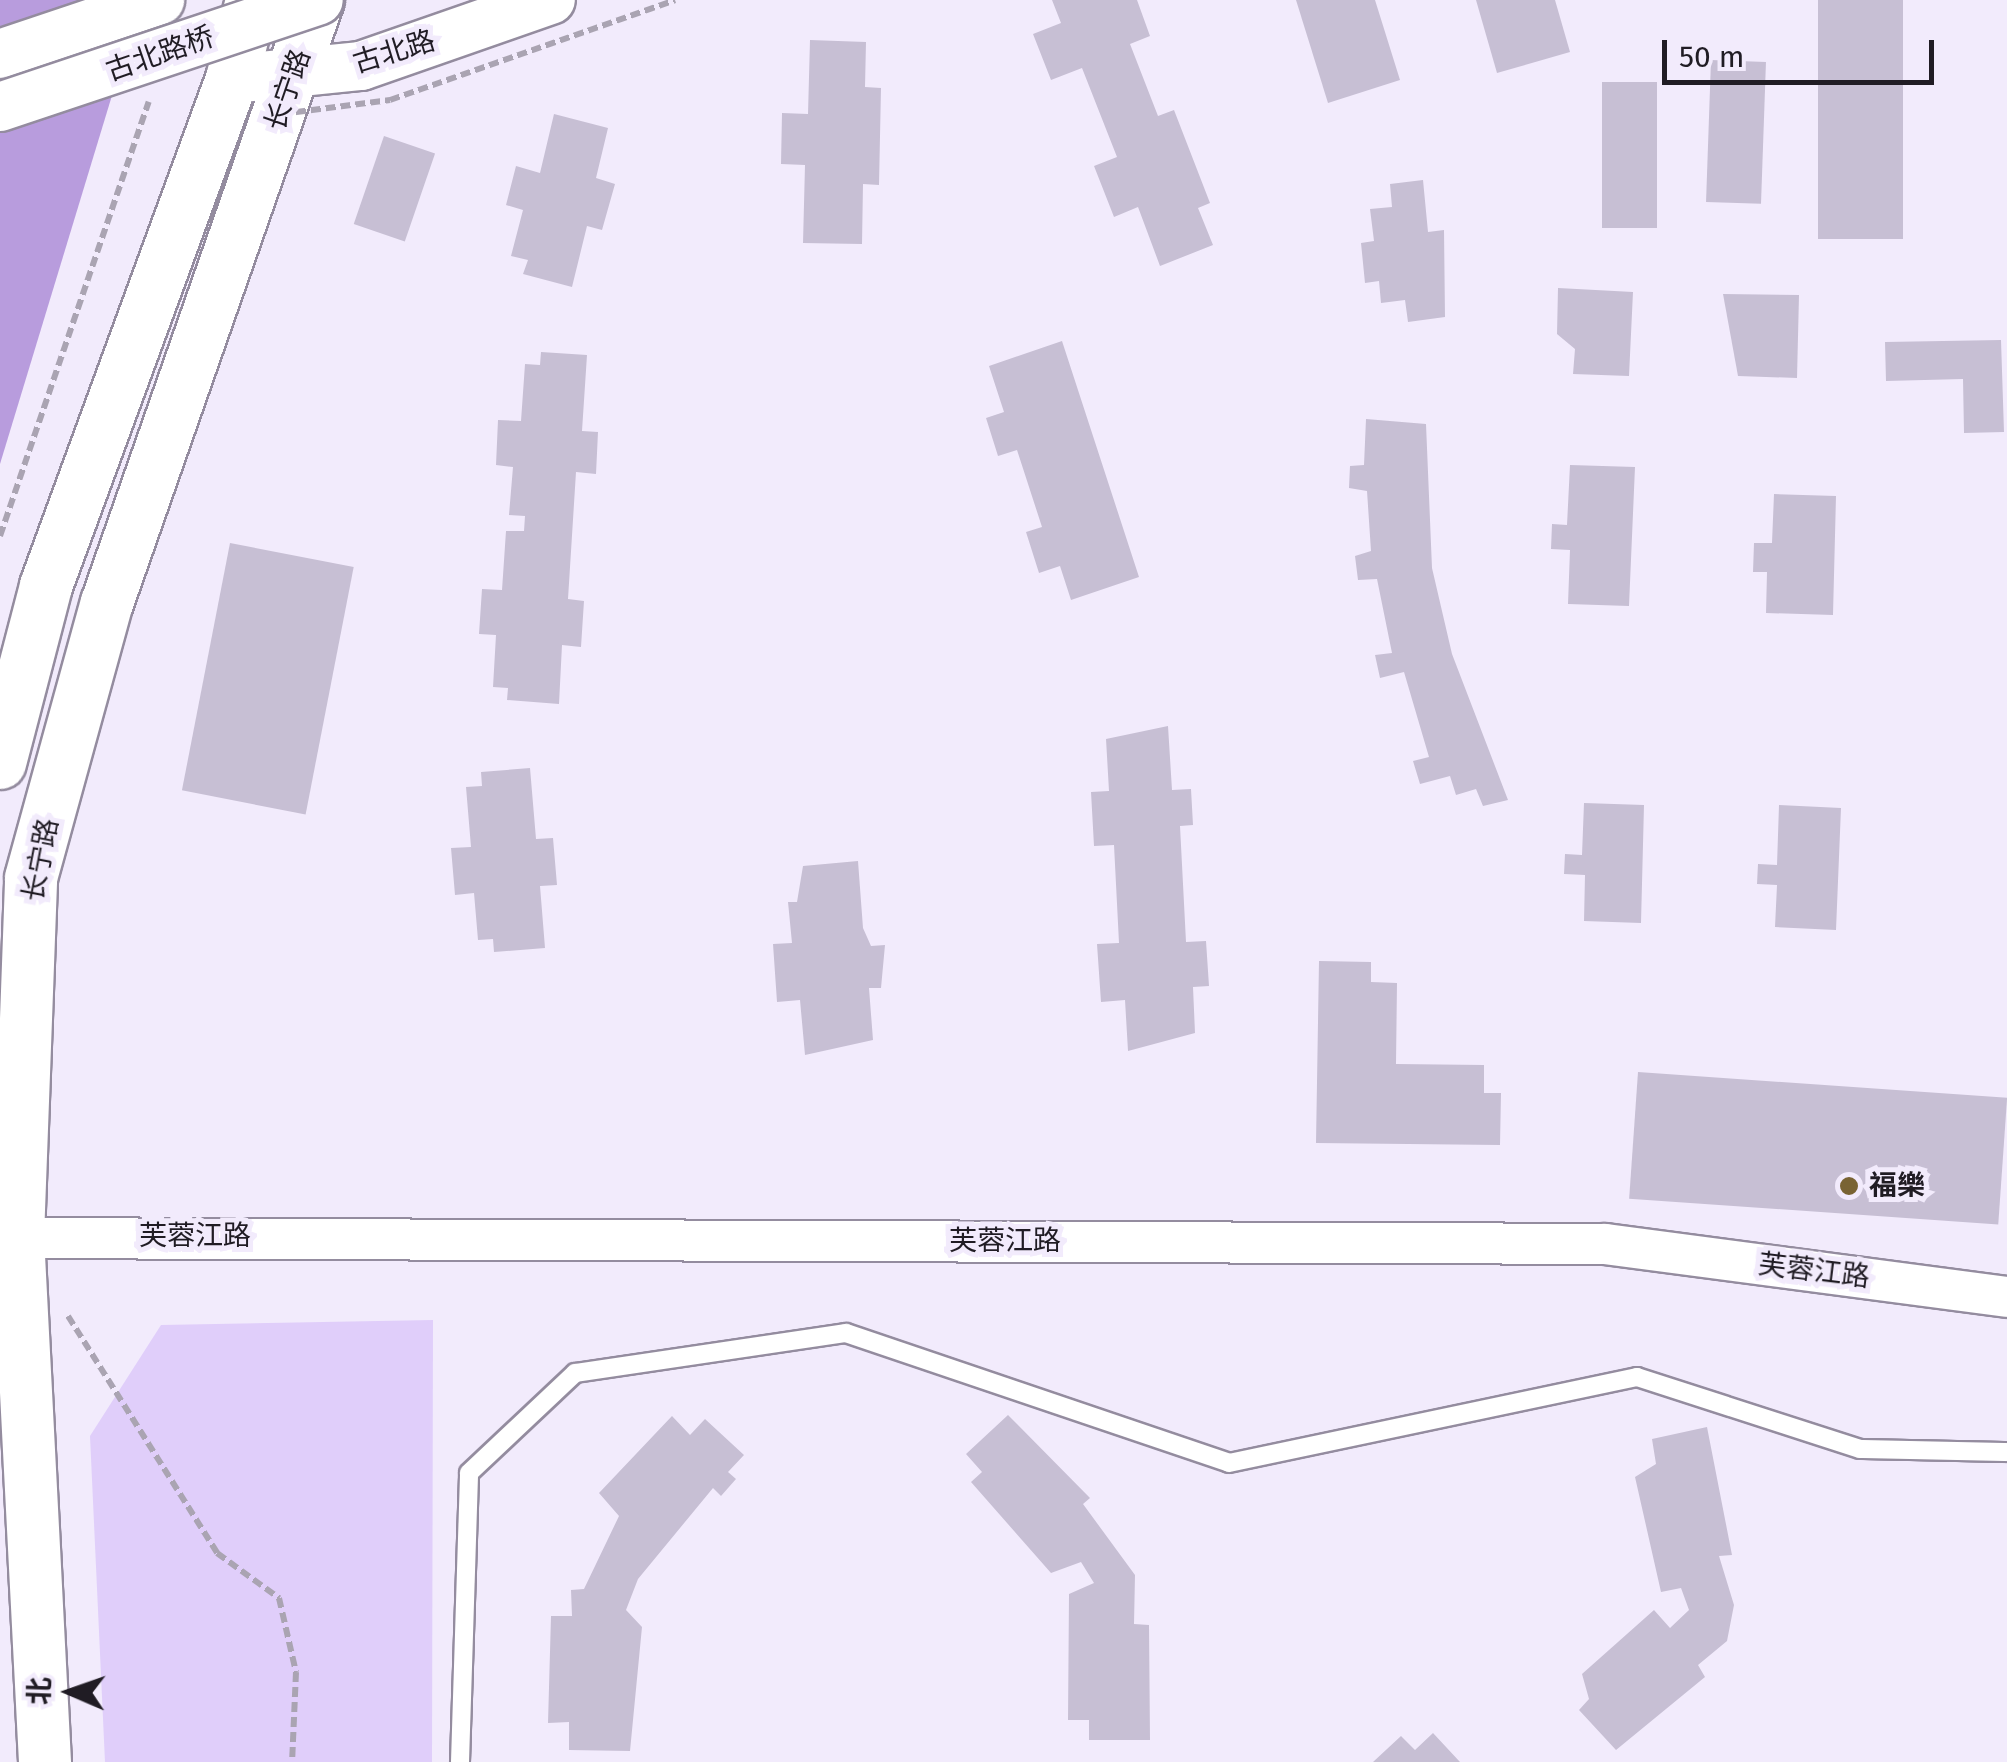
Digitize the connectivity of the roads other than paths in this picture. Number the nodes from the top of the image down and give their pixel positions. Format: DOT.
graph roads {
  1 [pos="160,0"];
  2 [pos="252,0"];
  3 [pos="318,0"];
  4 [pos="551,0"];
  5 [pos="0,54"];
  6 [pos="232,80"];
  7 [pos="288,95"];
  8 [pos="0,107"];
  9 [pos="0,763"];
  10 [pos="9,1237"];
  11 [pos="2007,1297"];
  12 [pos="2007,1452"];
  13 [pos="45,1762"];
  14 [pos="460,1762"];
  1 -- 5 [label="main road, 古北路桥"];
  2 -- 6 [label="main road, 长宁路"];
  3 -- 7 [label="main road, 长宁路"];
  3 -- 8 [label="main road, 古北路桥, bridge"];
  4 -- 7 [label="main road, 古北路"];
  6 -- 7 [label="main road, 古北路"];
  6 -- 9 [label="main road, 长宁路"];
  7 -- 10 [label="main road, 长宁路"];
  10 -- 11 [label="street, 芙蓉江路"];
  10 -- 13 [label="main road, 长宁路"];
  12 -- 14 [label="lane"];
}
